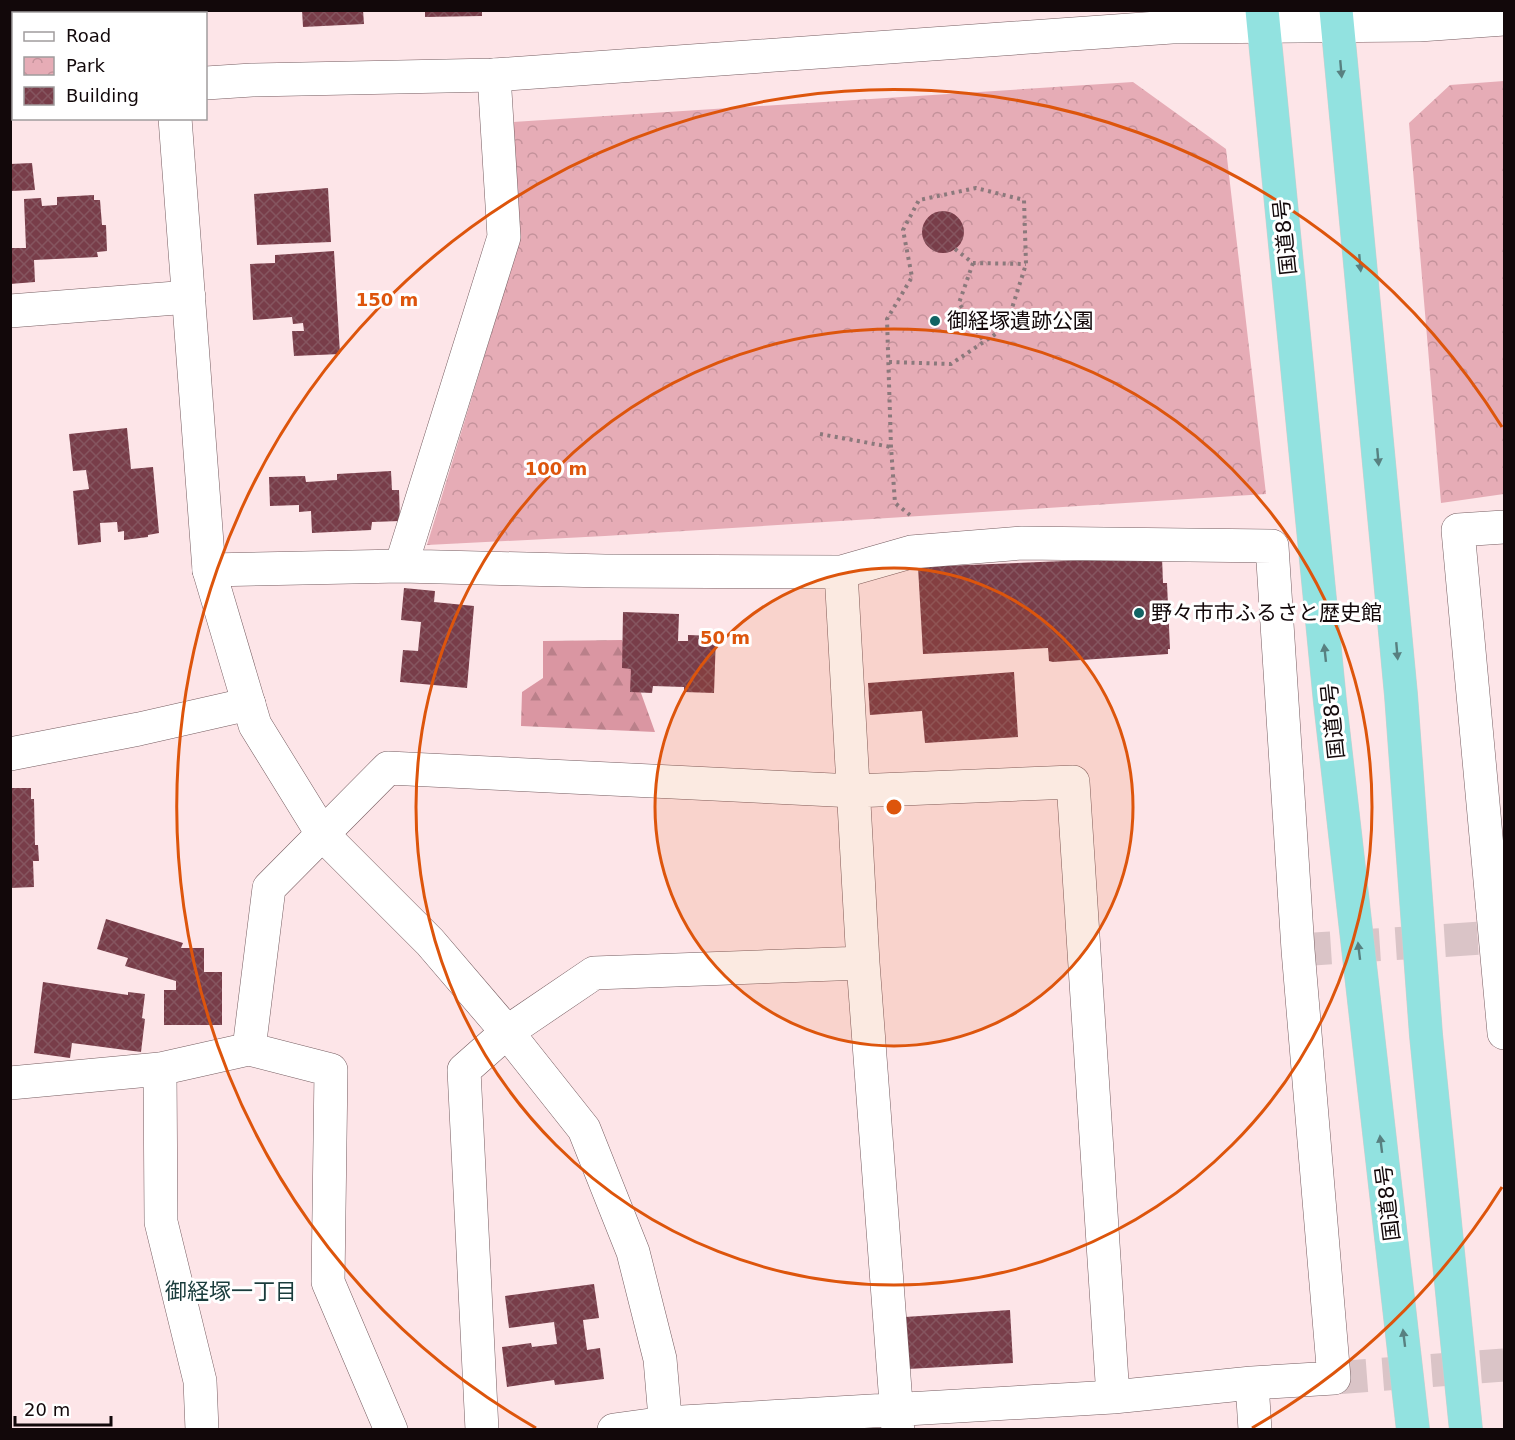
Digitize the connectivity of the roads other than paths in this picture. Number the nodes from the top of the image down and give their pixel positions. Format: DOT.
graph roads {
  1 [pos="1263,18"];
  2 [pos="1337,19"];
  3 [pos="1504,19"];
  4 [pos="494,75"];
  5 [pos="207,83"];
  6 [pos="175,120"];
  7 [pos="189,297"];
  8 [pos="10,311"];
  9 [pos="1504,528"];
  10 [pos="401,566"];
  11 [pos="209,570"];
  12 [pos="841,572"];
  13 [pos="249,704"];
  14 [pos="10,754"];
  15 [pos="854,791"];
  16 [pos="322,835"];
  17 [pos="862,963"];
  18 [pos="507,1032"];
  19 [pos="1504,1033"];
  20 [pos="249,1049"];
  21 [pos="160,1069"];
  22 [pos="10,1083"];
  23 [pos="1252,1383"];
  24 [pos="1113,1397"];
  25 [pos="897,1420"];
  26 [pos="665,1426"];
  27 [pos="202,1430"];
  28 [pos="391,1430"];
  29 [pos="482,1430"];
  30 [pos="614,1430"];
  31 [pos="1255,1430"];
  32 [pos="1413,1430"];
  33 [pos="1466,1430"];
  1 -- 2 [label="street"];
  1 -- 4 [label="street"];
  32 -- 1 [label="highway, 国道8号, one-way"];
  2 -- 3 [label="street"];
  2 -- 33 [label="highway, one-way"];
  4 -- 5 [label="street"];
  4 -- 10 [label="street"];
  6 -- 7 [label="street"];
  7 -- 8 [label="street"];
  7 -- 11 [label="street"];
  9 -- 19 [label="street"];
  10 -- 11 [label="street"];
  10 -- 12 [label="street"];
  11 -- 13 [label="street"];
  12 -- 15 [label="street"];
  12 -- 23 [label="street"];
  13 -- 14 [label="street"];
  13 -- 16 [label="street"];
  15 -- 16 [label="street"];
  15 -- 17 [label="street"];
  15 -- 24 [label="street"];
  16 -- 18 [label="street"];
  16 -- 20 [label="street"];
  17 -- 18 [label="street"];
  17 -- 25 [label="street"];
  18 -- 26 [label="street"];
  18 -- 29 [label="street"];
  20 -- 21 [label="street"];
  20 -- 28 [label="street"];
  21 -- 22 [label="street"];
  21 -- 27 [label="street"];
  23 -- 24 [label="street"];
  23 -- 31 [label="street"];
  24 -- 25 [label="street"];
  25 -- 26 [label="street"];
  26 -- 30 [label="street"];
}
